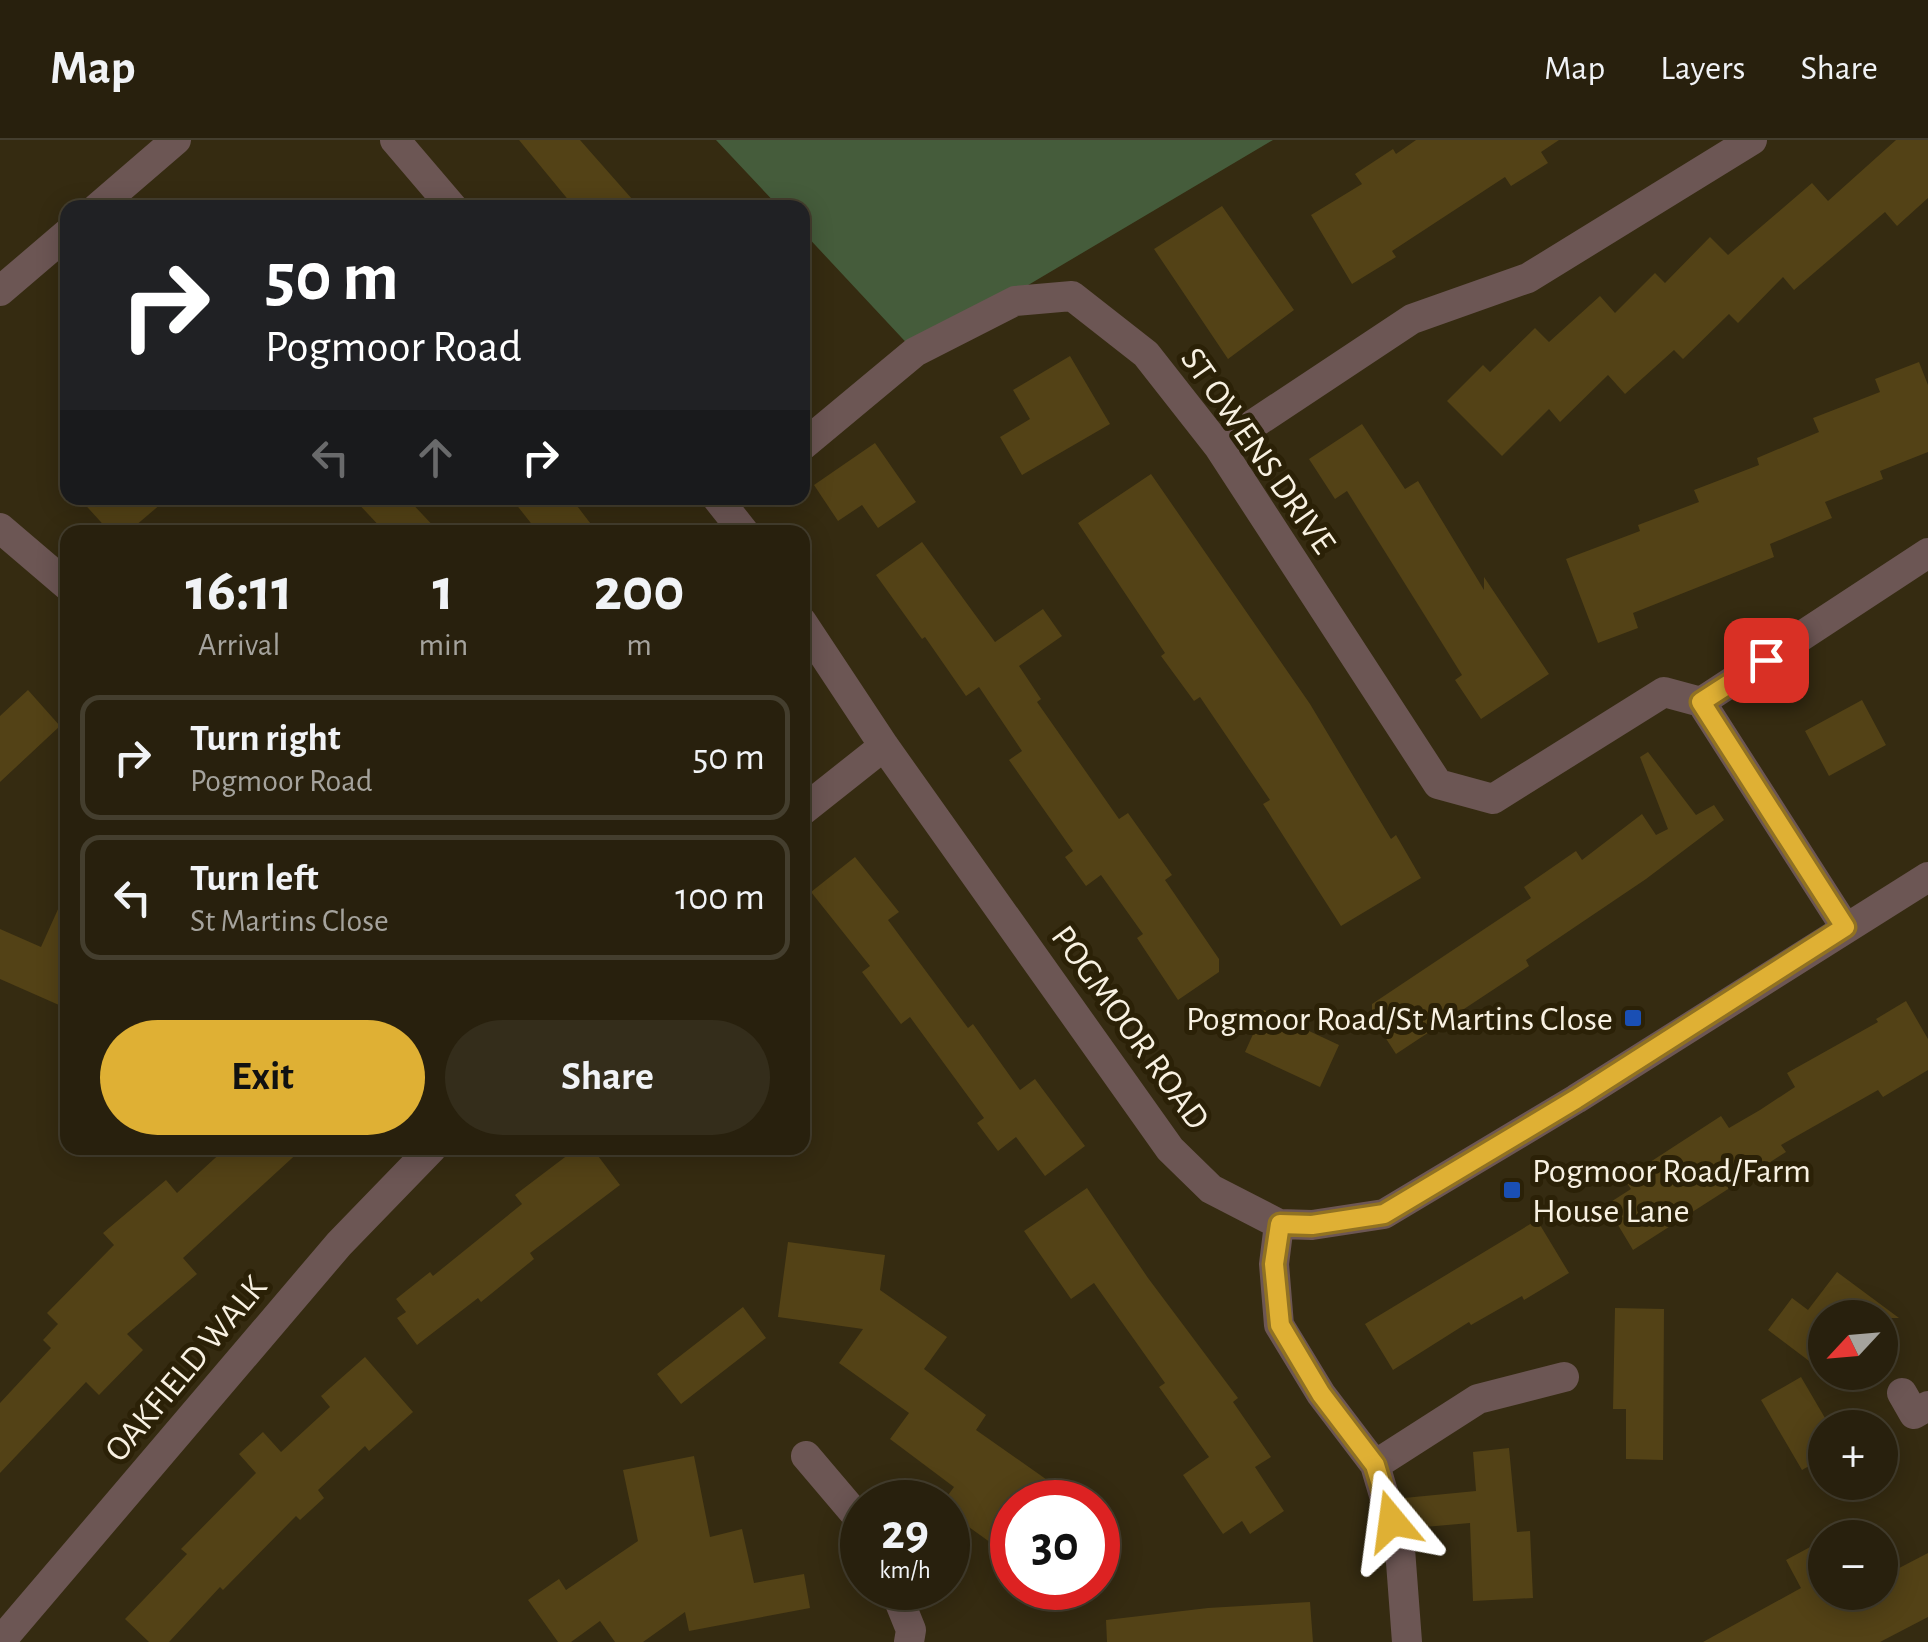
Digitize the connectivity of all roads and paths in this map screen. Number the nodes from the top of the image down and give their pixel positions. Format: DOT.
graph roads {
  1 [pos="176,140"];
  2 [pos="396,140"];
  3 [pos="1752,140"];
  4 [pos="106,200"];
  5 [pos="445,200"];
  6 [pos="60,240"];
  7 [pos="0,291"];
  8 [pos="810,439"];
  9 [pos="1218,447"];
  10 [pos="0,528"];
  11 [pos="1928,553"];
  12 [pos="60,579"];
  13 [pos="810,634"];
  14 [pos="1701,702"];
  15 [pos="884,746"];
  16 [pos="810,805"];
  17 [pos="1928,877"];
  18 [pos="1845,927"];
  19 [pos="425,1155"];
  20 [pos="1280,1224"];
  21 [pos="1564,1377"];
  22 [pos="806,1456"];
  23 [pos="1375,1465"];
  24 [pos="840,1496"];
  25 [pos="902,1610"];
  26 [pos="0,1642"];
  27 [pos="909,1642"];
  28 [pos="1408,1642"];
  1 -- 4 [label="street"];
  2 -- 5 [label="street"];
  3 -- 9 [label="street"];
  6 -- 7 [label="street"];
  8 -- 9 [label="street, ST OWENS DRIVE"];
  9 -- 14 [label="street, ST OWENS DRIVE"];
  10 -- 12 [label="street"];
  11 -- 14 [label="street"];
  13 -- 15 [label="street, POGMOOR ROAD"];
  14 -- 18 [label="street"];
  15 -- 16 [label="street"];
  15 -- 20 [label="street, POGMOOR ROAD"];
  17 -- 18 [label="street, POGMOOR ROAD"];
  18 -- 20 [label="street, POGMOOR ROAD"];
  19 -- 26 [label="street, OAKFIELD WALK"];
  20 -- 23 [label="street"];
  21 -- 23 [label="street"];
  22 -- 24 [label="street"];
  23 -- 28 [label="street"];
  25 -- 27 [label="street"];
}
